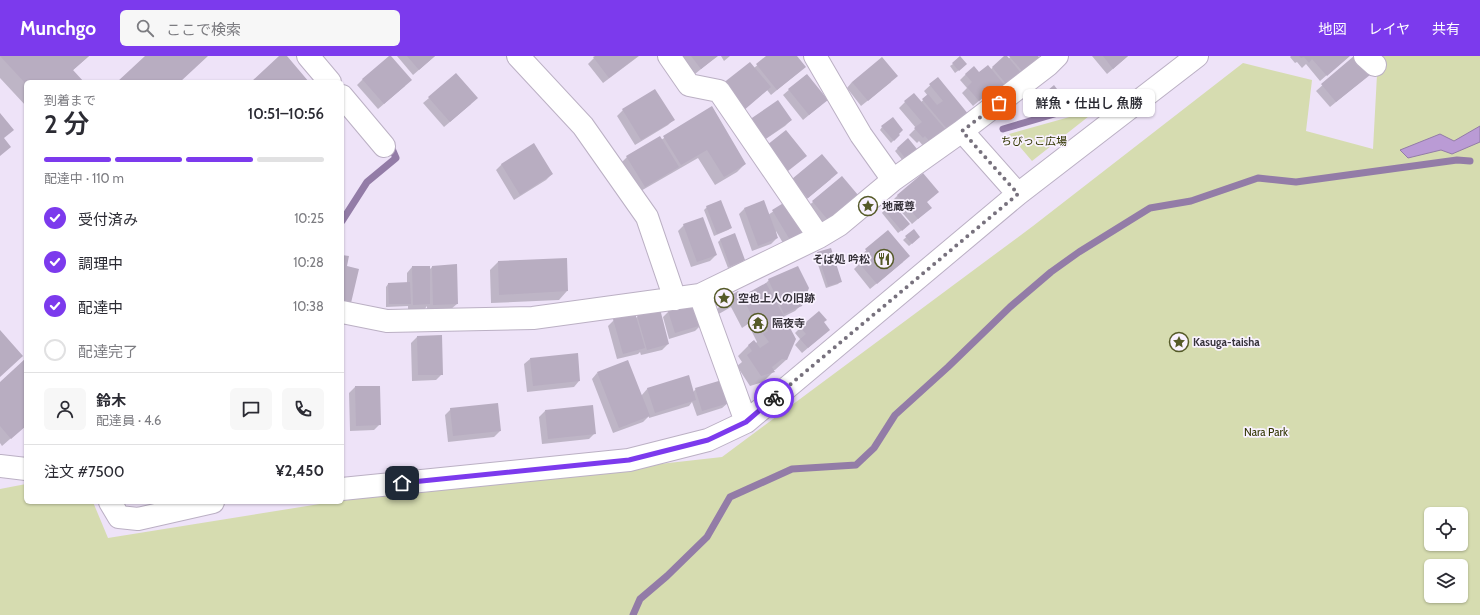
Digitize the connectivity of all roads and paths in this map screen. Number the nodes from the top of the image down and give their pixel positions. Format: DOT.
graph roads {
  1 [pos="308,56"];
  2 [pos="518,56"];
  3 [pos="669,56"];
  4 [pos="814,56"];
  5 [pos="1197,56"];
  6 [pos="1048,59"];
  7 [pos="328,80"];
  8 [pos="344,98"];
  9 [pos="962,131"];
  10 [pos="384,146"];
  11 [pos="893,180"];
  12 [pos="1018,194"];
  13 [pos="819,237"];
  14 [pos="700,296"];
  15 [pos="675,300"];
  16 [pos="344,312"];
  17 [pos="746,422"];
  18 [pos="0,466"];
  19 [pos="24,468"];
  20 [pos="344,489"];
  21 [pos="111,504"];
  22 [pos="204,504"];
  1 -- 7 [label="street"];
  2 -- 15 [label="street"];
  3 -- 13 [label="street"];
  4 -- 11 [label="street"];
  5 -- 12 [label="street"];
  6 -- 9 [label="street"];
  8 -- 10 [label="street"];
  9 -- 11 [label="street"];
  9 -- 12 [label="street"];
  11 -- 13 [label="street"];
  12 -- 17 [label="street"];
  13 -- 14 [label="street"];
  14 -- 15 [label="street"];
  14 -- 17 [label="street"];
  15 -- 16 [label="street"];
  17 -- 20 [label="street"];
  18 -- 19 [label="street"];
  21 -- 22 [label="street"];
}
